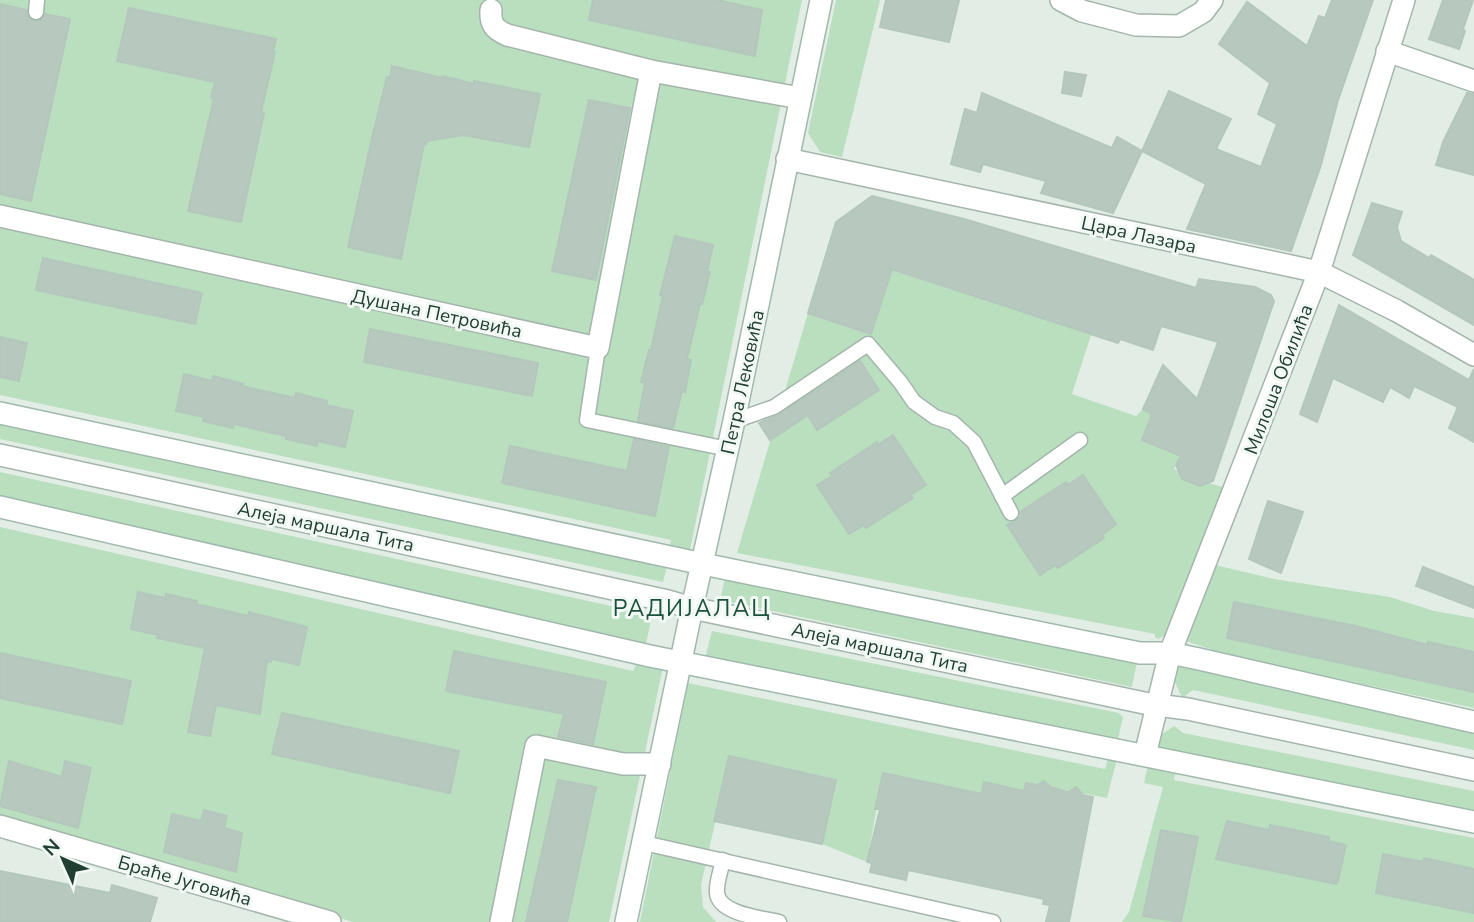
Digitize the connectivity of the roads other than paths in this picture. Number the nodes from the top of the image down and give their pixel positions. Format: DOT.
graph roads {
  1 [pos="821,0"];
  2 [pos="1212,0"];
  3 [pos="1404,0"];
  4 [pos="1061,1"];
  5 [pos="491,10"];
  6 [pos="1387,51"];
  7 [pos="651,71"];
  8 [pos="1474,81"];
  9 [pos="800,98"];
  10 [pos="787,159"];
  11 [pos="0,216"];
  12 [pos="1319,272"];
  13 [pos="598,348"];
  14 [pos="1474,355"];
  15 [pos="0,413"];
  16 [pos="734,421"];
  17 [pos="1080,440"];
  18 [pos="728,449"];
  19 [pos="0,455"];
  20 [pos="1002,496"];
  21 [pos="0,507"];
  22 [pos="1011,513"];
  23 [pos="703,565"];
  24 [pos="692,608"];
  25 [pos="1170,653"];
  26 [pos="681,662"];
  27 [pos="1158,706"];
  28 [pos="1474,722"];
  29 [pos="1145,755"];
  30 [pos="660,764"];
  31 [pos="1474,770"];
  32 [pos="1474,822"];
  33 [pos="0,826"];
  34 [pos="644,842"];
  35 [pos="723,860"];
  36 [pos="330,922"];
  37 [pos="501,922"];
  38 [pos="626,922"];
  39 [pos="779,922"];
  40 [pos="993,922"];
  1 -- 9 [label="street, Петра Лековића"];
  2 -- 4 [label="street"];
  3 -- 6 [label="street, Милоша Обилића"];
  5 -- 7 [label="street"];
  6 -- 8 [label="street"];
  6 -- 12 [label="street, Милоша Обилића"];
  7 -- 9 [label="street"];
  7 -- 13 [label="street"];
  9 -- 10 [label="street, Петра Лековића"];
  10 -- 12 [label="street, Цара Лазара"];
  10 -- 16 [label="street, Петра Лековића"];
  11 -- 13 [label="street, Душана Петровића"];
  12 -- 14 [label="street, Цара Лазара"];
  12 -- 25 [label="street, Милоша Обилића"];
  13 -- 18 [label="lane"];
  15 -- 23 [label="street"];
  16 -- 18 [label="street, Петра Лековића"];
  16 -- 20 [label="lane"];
  17 -- 20 [label="lane"];
  18 -- 23 [label="street, Петра Лековића"];
  19 -- 24 [label="street, Алеја маршала Тита"];
  20 -- 22 [label="lane"];
  21 -- 26 [label="street"];
  23 -- 24 [label="street, Петра Лековића"];
  23 -- 25 [label="street"];
  24 -- 26 [label="street, Петра Лековића"];
  24 -- 27 [label="street, Алеја маршала Тита"];
  25 -- 27 [label="street, Милоша Обилића"];
  25 -- 28 [label="street"];
  26 -- 29 [label="street"];
  26 -- 30 [label="street, Петра Лековића"];
  27 -- 29 [label="street, Милоша Обилића"];
  27 -- 31 [label="street, Алеја маршала Тита"];
  29 -- 32 [label="street"];
  30 -- 34 [label="street, Петра Лековића"];
  30 -- 37 [label="street"];
  33 -- 36 [label="street, Браће Југовића"];
  34 -- 35 [label="lane"];
  34 -- 38 [label="street, Петра Лековића"];
  35 -- 39 [label="lane"];
  35 -- 40 [label="lane"];
}
